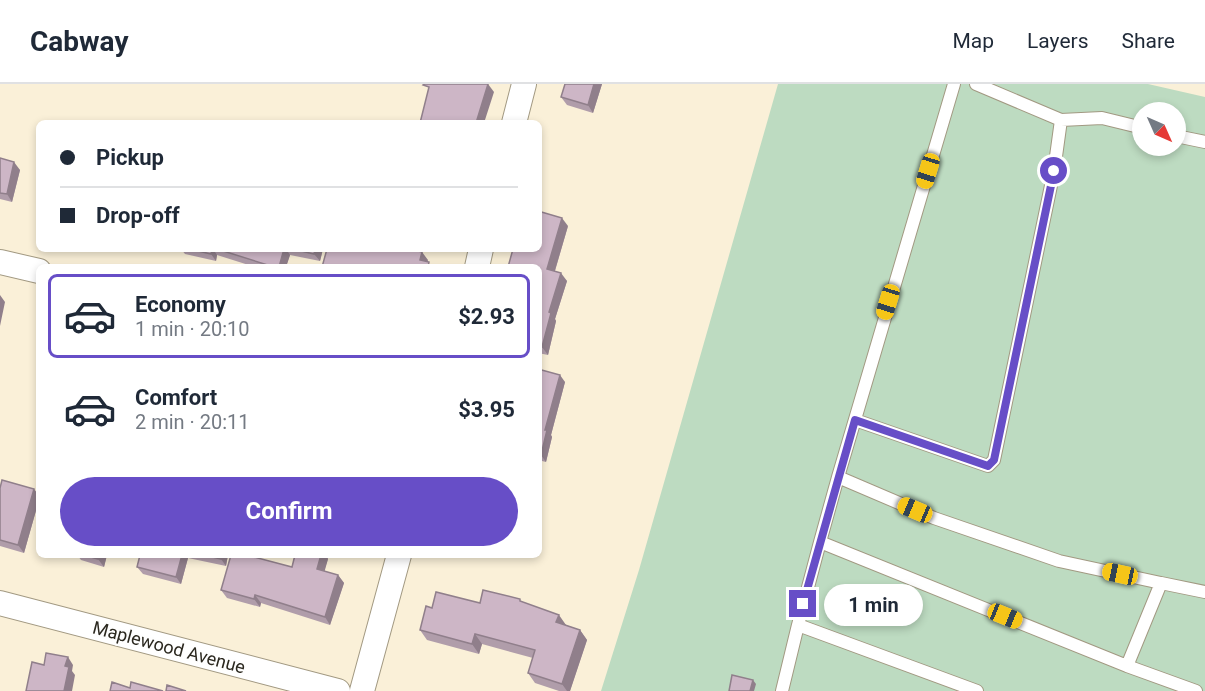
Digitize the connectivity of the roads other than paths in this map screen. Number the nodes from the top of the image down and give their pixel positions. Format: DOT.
graph roads {
  1 [pos="524,84"];
  2 [pos="954,84"];
  3 [pos="976,84"];
  4 [pos="515,120"];
  5 [pos="1061,120"];
  6 [pos="1132,125"];
  7 [pos="1186,138"];
  8 [pos="1205,142"];
  9 [pos="0,262"];
  10 [pos="36,270"];
  11 [pos="855,420"];
  12 [pos="838,477"];
  13 [pos="820,542"];
  14 [pos="398,558"];
  15 [pos="1161,583"];
  16 [pos="1205,592"];
  17 [pos="0,603"];
  18 [pos="798,625"];
  19 [pos="1127,666"];
  20 [pos="338,691"];
  21 [pos="362,691"];
  22 [pos="782,691"];
  23 [pos="976,691"];
  24 [pos="1196,691"];
  1 -- 4 [label="street"];
  2 -- 11 [label="lane"];
  3 -- 5 [label="lane"];
  5 -- 6 [label="lane"];
  5 -- 11 [label="lane"];
  7 -- 8 [label="lane"];
  9 -- 10 [label="street"];
  11 -- 12 [label="lane"];
  12 -- 13 [label="lane"];
  12 -- 15 [label="lane"];
  13 -- 18 [label="lane"];
  13 -- 19 [label="lane"];
  14 -- 21 [label="street"];
  15 -- 16 [label="lane"];
  15 -- 19 [label="lane"];
  17 -- 20 [label="street, Maplewood Avenue"];
  18 -- 22 [label="lane"];
  18 -- 23 [label="lane"];
  19 -- 24 [label="lane"];
}
